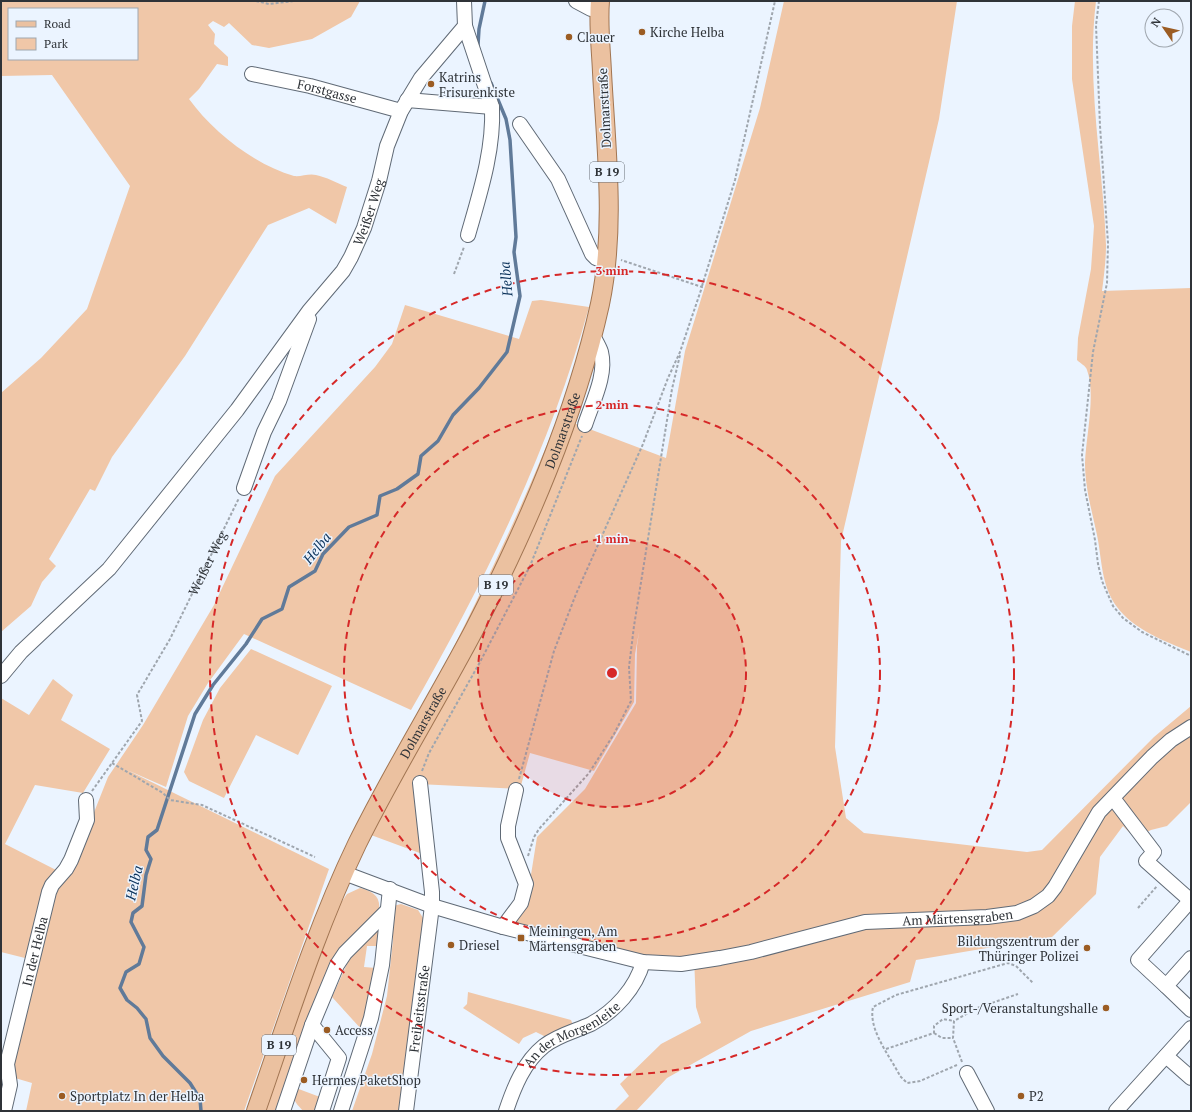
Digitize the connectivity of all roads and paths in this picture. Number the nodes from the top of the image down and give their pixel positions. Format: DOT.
graph roads {
  1 [pos="256,1"];
  2 [pos="294,1"];
  3 [pos="464,1"];
  4 [pos="576,1"];
  5 [pos="775,1"];
  6 [pos="1099,1"];
  7 [pos="599,5"];
  8 [pos="465,26"];
  9 [pos="252,74"];
  10 [pos="404,106"];
  11 [pos="492,107"];
  12 [pos="520,124"];
  13 [pos="468,234"];
  14 [pos="606,259"];
  15 [pos="454,274"];
  16 [pos="702,287"];
  17 [pos="309,311"];
  18 [pos="592,334"];
  19 [pos="680,352"];
  20 [pos="585,426"];
  21 [pos="244,488"];
  22 [pos="1191,656"];
  23 [pos="1,676"];
  24 [pos="1191,727"];
  25 [pos="112,764"];
  26 [pos="420,783"];
  27 [pos="516,790"];
  28 [pos="1113,798"];
  29 [pos="86,800"];
  30 [pos="315,857"];
  31 [pos="344,873"];
  32 [pos="523,874"];
  33 [pos="1164,877"];
  34 [pos="390,889"];
  35 [pos="1191,901"];
  36 [pos="432,906"];
  37 [pos="1138,908"];
  38 [pos="386,912"];
  39 [pos="503,927"];
  40 [pos="1191,958"];
  41 [pos="643,962"];
  42 [pos="1033,983"];
  43 [pos="1166,986"];
  44 [pos="1018,994"];
  45 [pos="1191,1010"];
  46 [pos="954,1021"];
  47 [pos="312,1025"];
  48 [pos="1191,1028"];
  49 [pos="934,1033"];
  50 [pos="953,1038"];
  51 [pos="885,1049"];
  52 [pos="1166,1056"];
  53 [pos="964,1068"];
  54 [pos="1191,1078"];
  55 [pos="4,1111"];
  56 [pos="256,1111"];
  57 [pos="283,1111"];
  58 [pos="322,1111"];
  59 [pos="341,1111"];
  60 [pos="406,1111"];
  61 [pos="506,1111"];
  62 [pos="987,1111"];
  63 [pos="1116,1111"];
  1 -- 2 [label="path"];
  3 -- 8 [label="street"];
  4 -- 7 [label="street"];
  5 -- 16 [label="path"];
  6 -- 22 [label="path"];
  7 -- 14 [label="main road, Dolmarstraße / B 19"];
  8 -- 10 [label="street, Weißer Weg"];
  8 -- 11 [label="street"];
  9 -- 10 [label="street, Forstgasse"];
  10 -- 11 [label="street, Forstgasse"];
  10 -- 17 [label="street, Weißer Weg"];
  11 -- 13 [label="street"];
  12 -- 14 [label="street"];
  13 -- 15 [label="path"];
  14 -- 16 [label="path"];
  14 -- 18 [label="main road, Dolmarstraße / B 19"];
  16 -- 19 [label="path"];
  17 -- 21 [label="street, Weißer Weg"];
  17 -- 23 [label="street, Weißer Weg"];
  18 -- 20 [label="street, Dolmarstraße"];
  18 -- 31 [label="main road, Dolmarstraße / B 19"];
  19 -- 27 [label="path"];
  19 -- 32 [label="path"];
  20 -- 26 [label="path, Dolmarstraße"];
  21 -- 25 [label="path, Weißer Weg"];
  24 -- 28 [label="street, Am Märtensgraben"];
  25 -- 29 [label="path, Weißer Weg"];
  25 -- 30 [label="path"];
  26 -- 36 [label="street, Freiheitsstraße"];
  27 -- 32 [label="street"];
  28 -- 33 [label="street"];
  28 -- 41 [label="street, Am Märtensgraben"];
  29 -- 55 [label="street, In der Helba"];
  31 -- 34 [label="street"];
  31 -- 56 [label="main road, Dolmarstraße / B 19"];
  32 -- 39 [label="street"];
  33 -- 35 [label="street"];
  33 -- 37 [label="path"];
  34 -- 36 [label="street"];
  34 -- 38 [label="street"];
  35 -- 43 [label="street"];
  36 -- 39 [label="street"];
  36 -- 60 [label="street, Freiheitsstraße"];
  38 -- 47 [label="street"];
  38 -- 59 [label="street"];
  39 -- 41 [label="street"];
  40 -- 43 [label="street"];
  41 -- 61 [label="street, An der Morgenleite"];
  42 -- 51 [label="path"];
  43 -- 45 [label="street"];
  44 -- 46 [label="path"];
  46 -- 49 [label="path"];
  46 -- 50 [label="path"];
  47 -- 57 [label="street"];
  47 -- 58 [label="street"];
  48 -- 52 [label="street"];
  49 -- 50 [label="path"];
  49 -- 51 [label="path"];
  50 -- 53 [label="path"];
  51 -- 53 [label="path"];
  52 -- 54 [label="street"];
  52 -- 63 [label="street"];
  53 -- 62 [label="street"];
}
